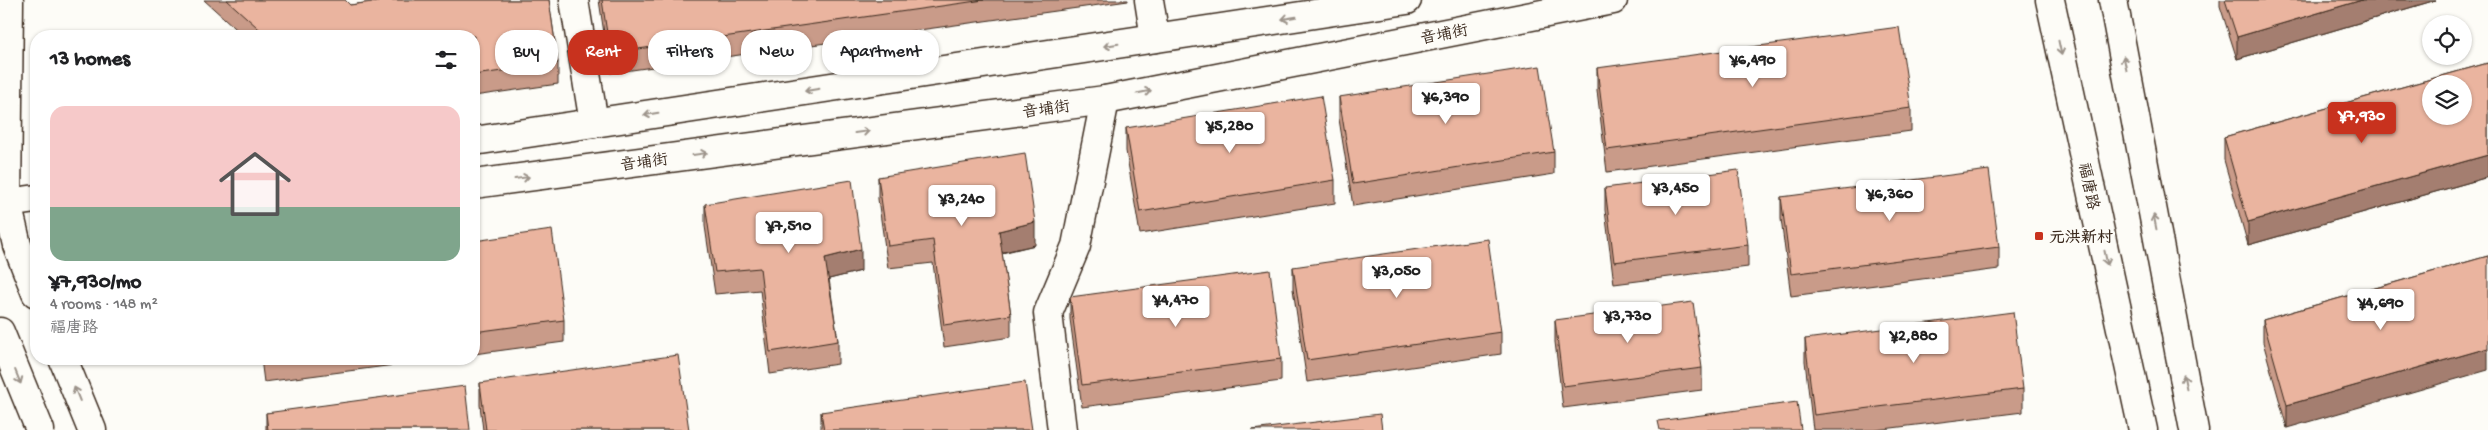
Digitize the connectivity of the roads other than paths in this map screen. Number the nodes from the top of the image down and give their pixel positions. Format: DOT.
graph roads {
  1 [pos="9,0"];
  2 [pos="574,0"];
  3 [pos="1149,0"];
  4 [pos="1407,0"];
  5 [pos="1613,0"];
  6 [pos="2050,0"];
  7 [pos="2113,0"];
  8 [pos="1155,38"];
  9 [pos="1105,100"];
  10 [pos="594,123"];
  11 [pos="480,140"];
  12 [pos="480,183"];
  13 [pos="30,200"];
  14 [pos="4,204"];
  15 [pos="18,245"];
  16 [pos="30,277"];
  17 [pos="0,332"];
  18 [pos="65,365"];
  19 [pos="40,430"];
  20 [pos="92,430"];
  21 [pos="1062,430"];
  22 [pos="2143,430"];
  23 [pos="2194,430"];
  1 -- 14 [label="street"];
  2 -- 10 [label="street"];
  3 -- 8 [label="street"];
  4 -- 8 [label="street, one-way"];
  9 -- 5 [label="street, 音埔街, one-way"];
  6 -- 22 [label="street, 福唐路, one-way"];
  23 -- 7 [label="street, one-way"];
  8 -- 10 [label="street, one-way"];
  12 -- 9 [label="street, 音埔街, one-way"];
  9 -- 21 [label="street"];
  10 -- 11 [label="street"];
  13 -- 14 [label="street"];
  14 -- 15 [label="street"];
  15 -- 16 [label="street"];
  17 -- 19 [label="street, one-way"];
  20 -- 18 [label="street, one-way"];
}
